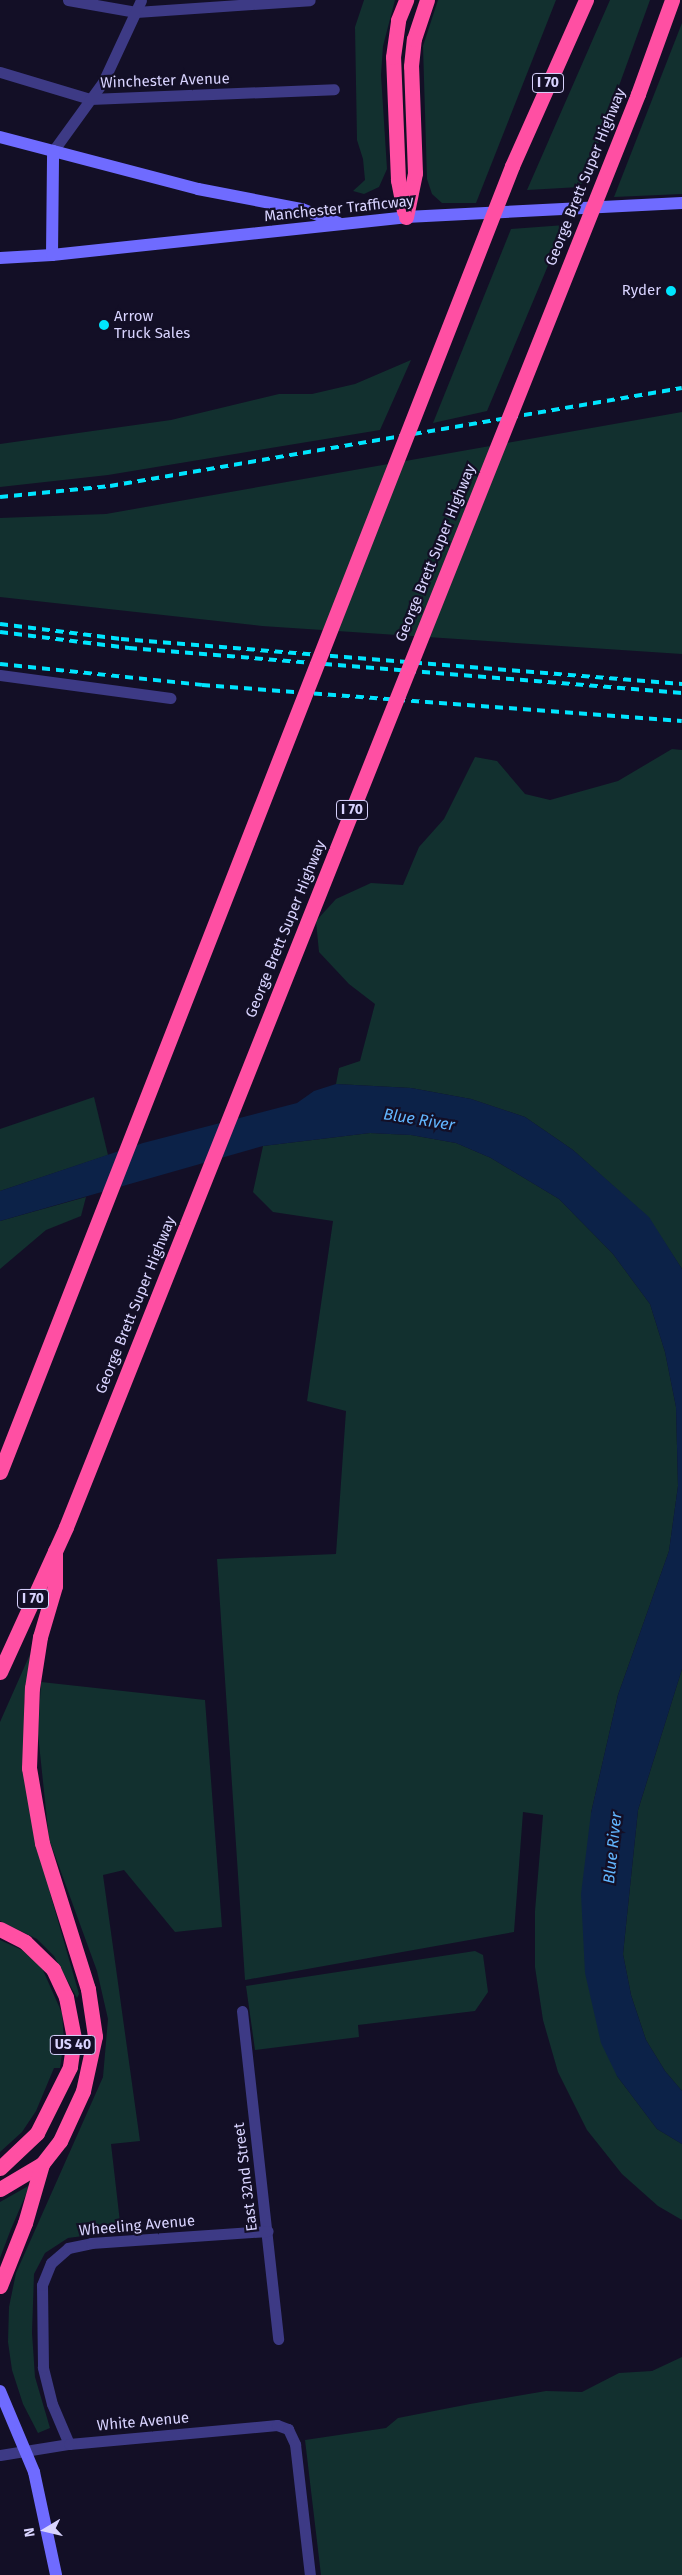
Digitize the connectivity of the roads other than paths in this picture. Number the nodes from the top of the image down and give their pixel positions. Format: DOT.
graph roads {
  1 [pos="68,0"];
  2 [pos="141,0"];
  3 [pos="310,0"];
  4 [pos="406,0"];
  5 [pos="427,0"];
  6 [pos="586,0"];
  7 [pos="672,0"];
  8 [pos="577,7"];
  9 [pos="136,12"];
  10 [pos="0,72"];
  11 [pos="334,89"];
  12 [pos="90,99"];
  13 [pos="0,137"];
  14 [pos="53,152"];
  15 [pos="682,203"];
  16 [pos="406,217"];
  17 [pos="340,224"];
  18 [pos="52,255"];
  19 [pos="0,258"];
  20 [pos="0,674"];
  21 [pos="170,698"];
  22 [pos="0,1472"];
  23 [pos="56,1551"];
  24 [pos="0,1672"];
  25 [pos="0,1929"];
  26 [pos="242,2011"];
  27 [pos="42,2164"];
  28 [pos="0,2168"];
  29 [pos="0,2189"];
  30 [pos="268,2231"];
  31 [pos="0,2286"];
  32 [pos="278,2339"];
  33 [pos="0,2391"];
  34 [pos="69,2444"];
  35 [pos="27,2452"];
  36 [pos="0,2455"];
  37 [pos="56,2575"];
  38 [pos="310,2575"];
  1 -- 9 [label="street"];
  2 -- 9 [label="street"];
  3 -- 9 [label="street"];
  4 -- 16 [label="highway"];
  5 -- 16 [label="highway"];
  6 -- 8 [label="highway, I 70"];
  7 -- 23 [label="highway, George Brett Super Highway / I 70, bridge"];
  8 -- 22 [label="highway, I 70, bridge"];
  9 -- 12 [label="street"];
  10 -- 12 [label="street, Winchester Avenue"];
  11 -- 12 [label="street, Winchester Avenue"];
  12 -- 14 [label="street"];
  13 -- 14 [label="main road"];
  14 -- 17 [label="main road"];
  14 -- 18 [label="main road"];
  15 -- 16 [label="main road, Manchester Trafficway"];
  16 -- 17 [label="main road, Manchester Trafficway"];
  17 -- 18 [label="main road, Manchester Trafficway"];
  18 -- 19 [label="main road, Manchester Trafficway"];
  20 -- 21 [label="street"];
  23 -- 24 [label="highway, George Brett Super Highway / I 70"];
  23 -- 27 [label="highway"];
  25 -- 28 [label="highway, US 40"];
  26 -- 30 [label="street, East 32nd Street"];
  27 -- 29 [label="highway"];
  27 -- 31 [label="highway"];
  30 -- 32 [label="street, East 32nd Street"];
  30 -- 34 [label="street, Wheeling Avenue"];
  33 -- 35 [label="main road"];
  34 -- 35 [label="street, White Avenue"];
  34 -- 38 [label="street, White Avenue"];
  35 -- 36 [label="street, White Avenue"];
  35 -- 37 [label="main road"];
}
